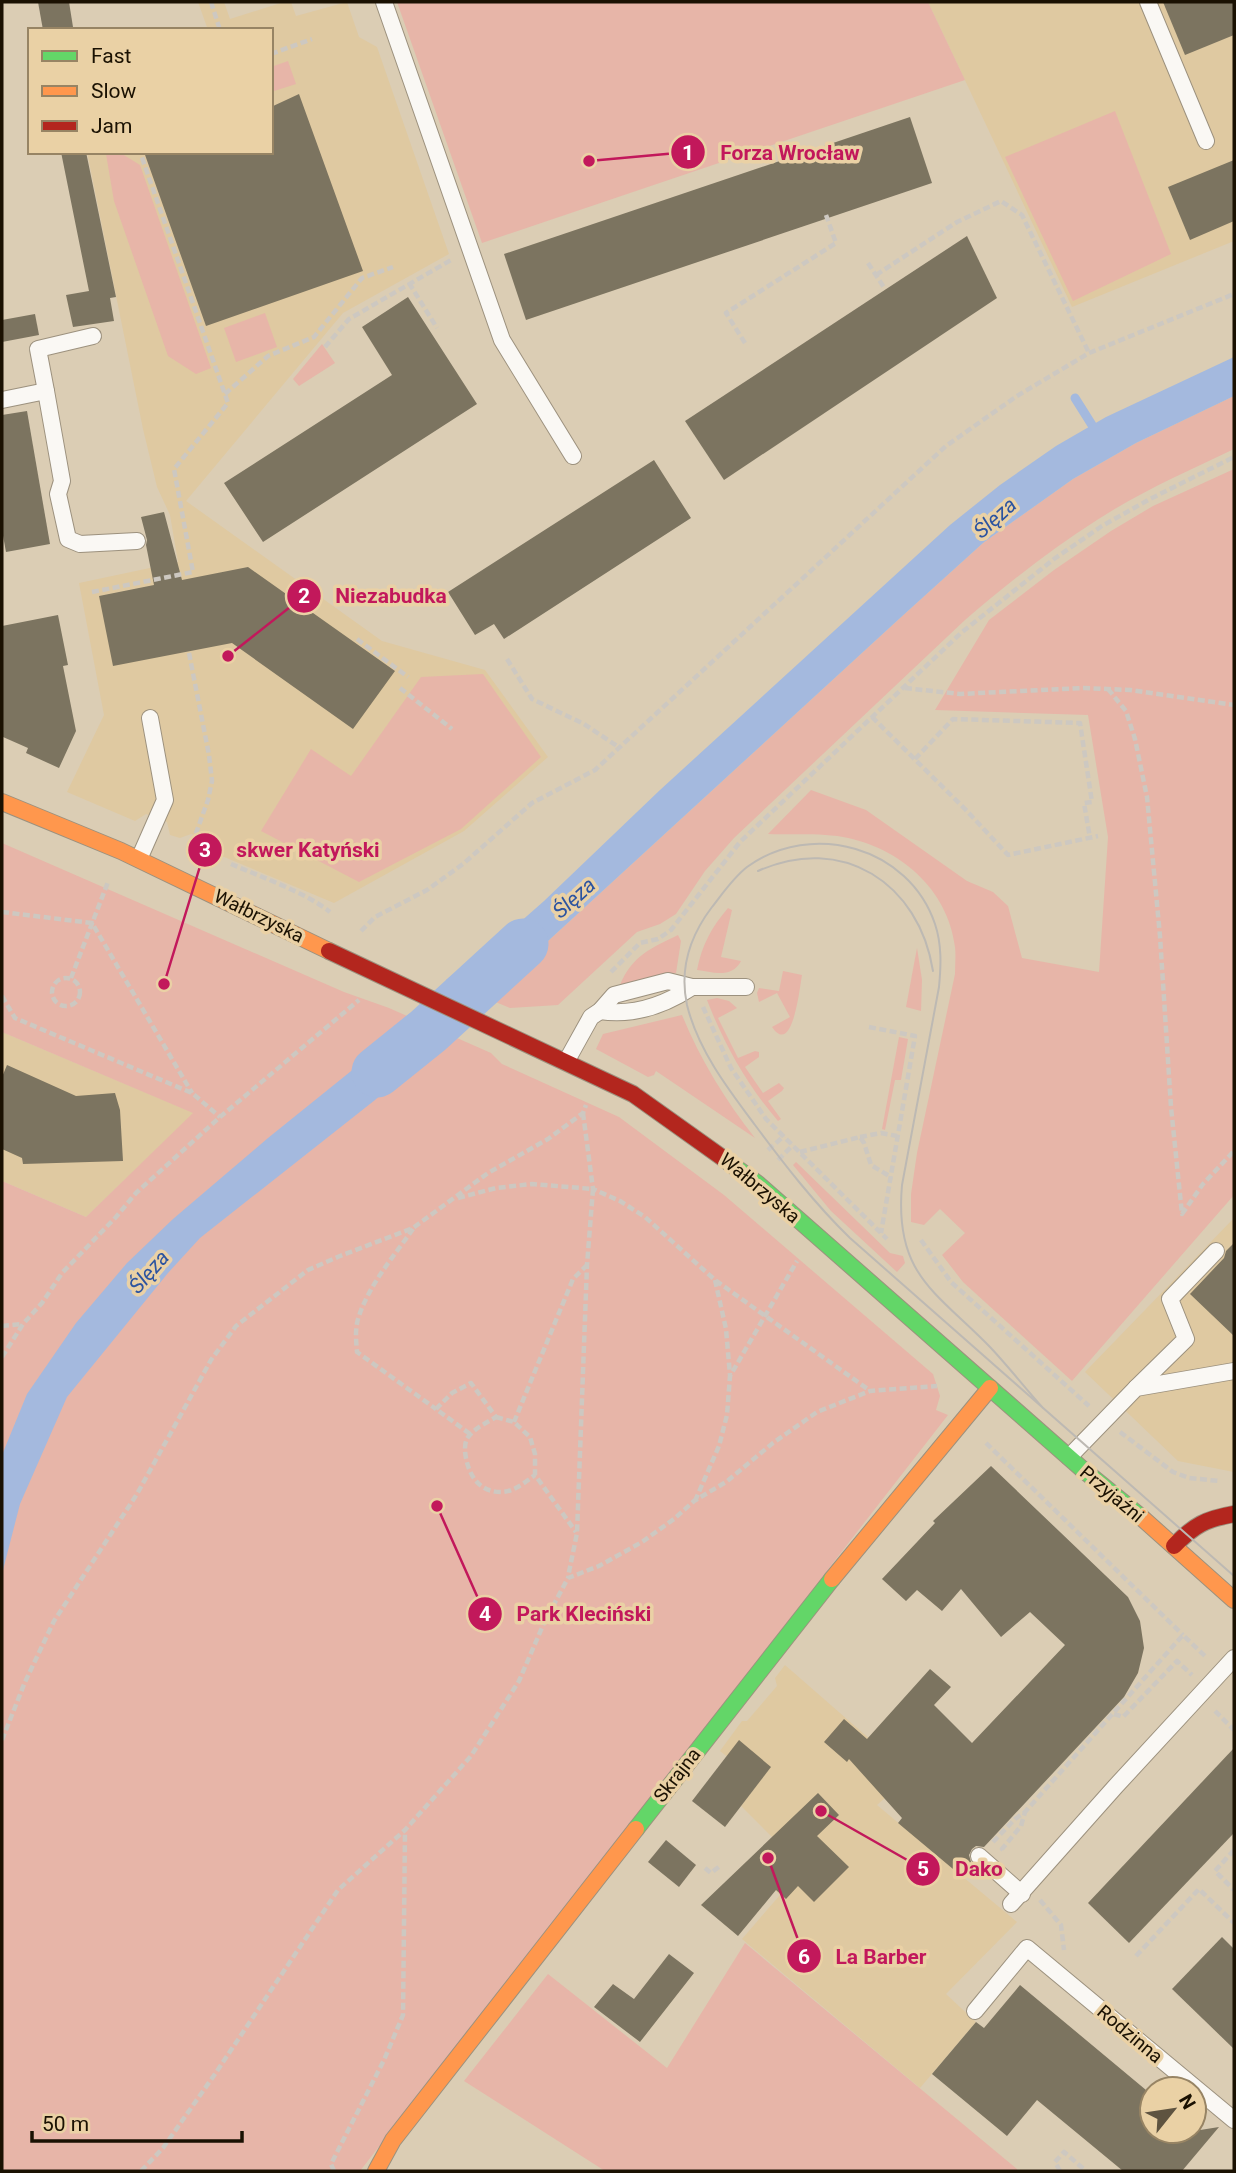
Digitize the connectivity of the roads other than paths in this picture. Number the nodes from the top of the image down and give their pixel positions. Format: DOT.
graph roads {
  1 [pos="384,2"];
  2 [pos="1148,2"];
  3 [pos="1206,141"];
  4 [pos="93,336"];
  5 [pos="46,391"];
  6 [pos="2,400"];
  7 [pos="573,456"];
  8 [pos="137,541"];
  9 [pos="150,718"];
  10 [pos="2,802"];
  11 [pos="139,859"];
  12 [pos="746,987"];
  13 [pos="566,1062"];
  14 [pos="1216,1251"];
  15 [pos="1234,1371"];
  16 [pos="990,1388"];
  17 [pos="1136,1388"];
  18 [pos="1069,1457"];
  19 [pos="1234,1514"];
  20 [pos="1174,1546"];
  21 [pos="1234,1600"];
  22 [pos="1234,1658"];
  23 [pos="979,1857"];
  24 [pos="975,2011"];
  25 [pos="1234,2120"];
  26 [pos="376,2171"];
  1 -- 7 [label="lane"];
  2 -- 3 [label="lane"];
  4 -- 5 [label="lane"];
  5 -- 6 [label="lane"];
  5 -- 8 [label="lane"];
  9 -- 11 [label="lane"];
  10 -- 11 [label="street, Wałbrzyska"];
  11 -- 13 [label="street, Wałbrzyska"];
  12 -- 13 [label="lane"];
  13 -- 16 [label="street, Wałbrzyska"];
  14 -- 17 [label="lane"];
  15 -- 17 [label="lane"];
  16 -- 18 [label="street, Przyjaźni"];
  16 -- 26 [label="street, Skrajna"];
  17 -- 18 [label="lane"];
  18 -- 20 [label="street, Przyjaźni"];
  19 -- 20 [label="street"];
  20 -- 21 [label="street, Przyjaźni"];
  22 -- 23 [label="lane"];
  24 -- 25 [label="lane, Rodzinna"];
}
